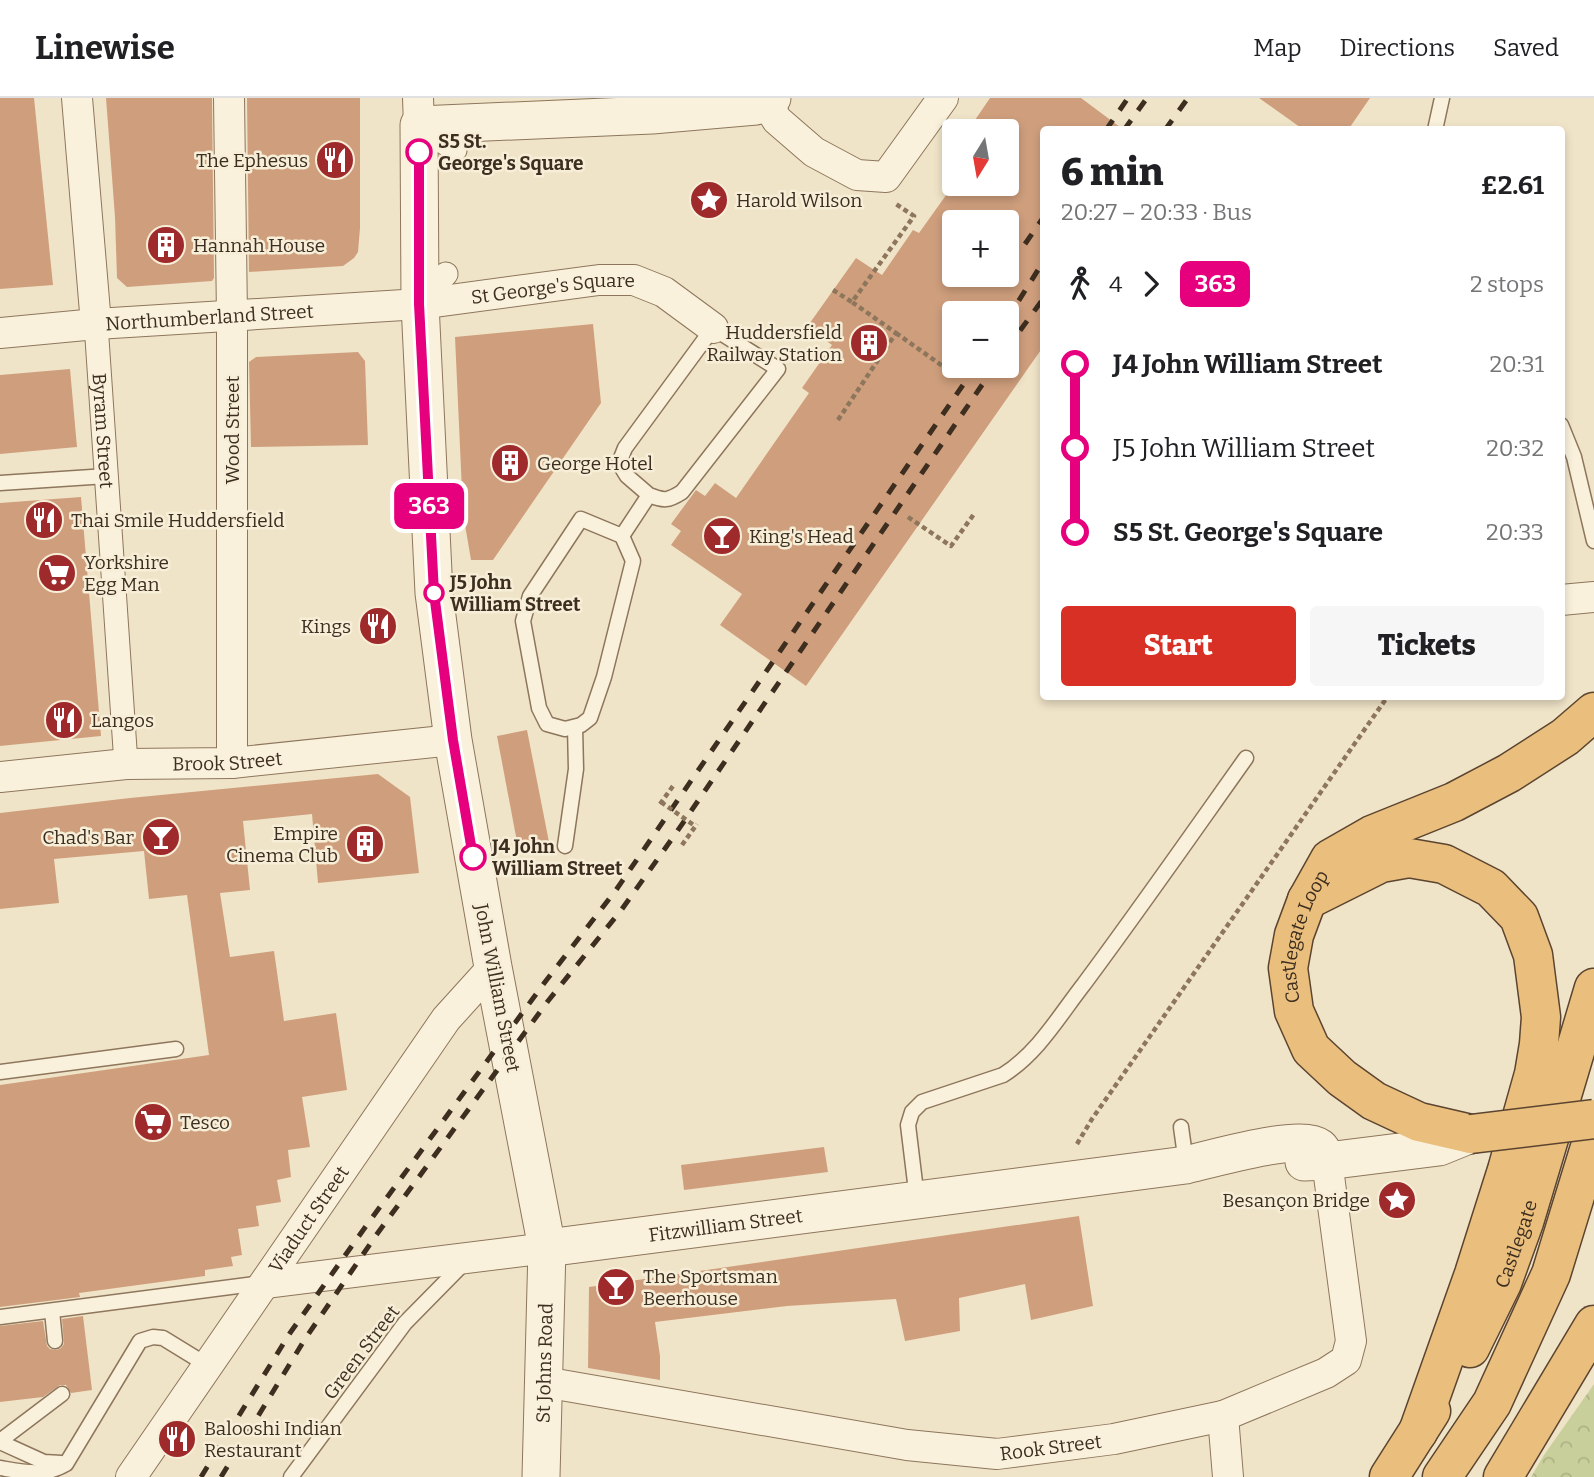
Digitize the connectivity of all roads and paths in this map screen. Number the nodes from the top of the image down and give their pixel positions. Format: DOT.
graph roads {
  1 [pos="77,98"];
  2 [pos="229,98"];
  3 [pos="943,98"];
  4 [pos="1442,98"];
  5 [pos="770,101"];
  6 [pos="419,112"];
  7 [pos="652,114"];
  8 [pos="1436,126"];
  9 [pos="455,150"];
  10 [pos="886,177"];
  11 [pos="446,274"];
  12 [pos="833,290"];
  13 [pos="852,302"];
  14 [pos="419,304"];
  15 [pos="232,316"];
  16 [pos="96,324"];
  17 [pos="713,328"];
  18 [pos="0,333"];
  19 [pos="896,333"];
  20 [pos="942,366"];
  21 [pos="838,420"];
  22 [pos="1565,435"];
  23 [pos="107,476"];
  24 [pos="0,483"];
  25 [pos="649,495"];
  26 [pos="974,514"];
  27 [pos="908,517"];
  28 [pos="1588,534"];
  29 [pos="622,536"];
  30 [pos="1594,597"];
  31 [pos="1565,600"];
  32 [pos="1385,700"];
  33 [pos="1594,712"];
  34 [pos="575,727"];
  35 [pos="453,740"];
  36 [pos="1245,758"];
  37 [pos="232,762"];
  38 [pos="126,764"];
  39 [pos="0,777"];
  40 [pos="673,786"];
  41 [pos="682,845"];
  42 [pos="565,846"];
  43 [pos="1307,900"];
  44 [pos="493,967"];
  45 [pos="1594,988"];
  46 [pos="176,1049"];
  47 [pos="0,1072"];
  48 [pos="1594,1118"];
  49 [pos="1092,1119"];
  50 [pos="1181,1127"];
  51 [pos="1471,1134"];
  52 [pos="1594,1134"];
  53 [pos="1327,1161"];
  54 [pos="1186,1165"];
  55 [pos="917,1199"];
  56 [pos="547,1248"];
  57 [pos="470,1258"];
  58 [pos="265,1283"];
  59 [pos="52,1311"];
  60 [pos="0,1318"];
  61 [pos="1594,1325"];
  62 [pos="55,1341"];
  63 [pos="207,1365"];
  64 [pos="544,1382"];
  65 [pos="62,1394"];
  66 [pos="1223,1416"];
  67 [pos="1418,1432"];
  68 [pos="0,1441"];
  69 [pos="66,1464"];
  70 [pos="0,1468"];
  71 [pos="131,1477"];
  72 [pos="291,1477"];
  73 [pos="541,1477"];
  74 [pos="1228,1477"];
  75 [pos="1389,1477"];
  76 [pos="1442,1477"];
  77 [pos="1503,1477"];
  1 -- 16 [label="street, Byram Street"];
  2 -- 15 [label="street, Wood Street"];
  3 -- 10 [label="street"];
  4 -- 8 [label="lane"];
  5 -- 7 [label="street"];
  5 -- 10 [label="street"];
  6 -- 7 [label="street"];
  6 -- 9 [label="street"];
  6 -- 14 [label="street, John William Street"];
  10 -- 13 [label="path"];
  11 -- 14 [label="street, St George's Square"];
  12 -- 13 [label="path"];
  13 -- 19 [label="path"];
  14 -- 15 [label="street, Northumberland Street"];
  14 -- 17 [label="street, St George's Square"];
  14 -- 35 [label="street, John William Street"];
  15 -- 16 [label="street, Northumberland Street"];
  15 -- 37 [label="street, Wood Street"];
  16 -- 18 [label="street, Northumberland Street"];
  16 -- 23 [label="street, Byram Street"];
  17 -- 25 [label="lane"];
  17 -- 25 [label="lane"];
  19 -- 20 [label="path"];
  19 -- 21 [label="path"];
  22 -- 28 [label="lane"];
  23 -- 24 [label="lane"];
  23 -- 38 [label="street, Byram Street"];
  25 -- 29 [label="lane"];
  26 -- 27 [label="path"];
  29 -- 34 [label="lane"];
  29 -- 34 [label="lane"];
  30 -- 31 [label="street"];
  32 -- 49 [label="path"];
  33 -- 43 [label="highway, Castlegate Loop"];
  34 -- 42 [label="lane"];
  35 -- 37 [label="street, Brook Street"];
  35 -- 44 [label="street, John William Street"];
  36 -- 55 [label="lane"];
  37 -- 38 [label="street, Brook Street"];
  38 -- 39 [label="street, Brook Street"];
  40 -- 41 [label="path, bridge"];
  43 -- 51 [label="highway, Castlegate Loop"];
  43 -- 67 [label="highway"];
  44 -- 56 [label="street, John William Street"];
  44 -- 58 [label="street, Viaduct Street"];
  45 -- 67 [label="highway, Castlegate"];
  46 -- 47 [label="lane"];
  48 -- 51 [label="highway, bridge"];
  50 -- 54 [label="lane"];
  51 -- 53 [label="street, Fitzwilliam Street"];
  52 -- 76 [label="highway"];
  53 -- 54 [label="street, Fitzwilliam Street"];
  53 -- 66 [label="street, Rook Street"];
  54 -- 55 [label="street, Fitzwilliam Street"];
  55 -- 56 [label="street, Fitzwilliam Street"];
  56 -- 57 [label="street, Fitzwilliam Street"];
  56 -- 64 [label="street, St Johns Road"];
  57 -- 58 [label="street, Fitzwilliam Street"];
  57 -- 72 [label="lane, Green Street"];
  58 -- 59 [label="lane"];
  58 -- 63 [label="street, Viaduct Street"];
  59 -- 60 [label="lane"];
  59 -- 62 [label="lane"];
  61 -- 77 [label="highway"];
  63 -- 69 [label="lane"];
  63 -- 71 [label="street, Viaduct Street"];
  64 -- 66 [label="street, Rook Street"];
  64 -- 73 [label="street, St Johns Road"];
  65 -- 68 [label="lane"];
  66 -- 74 [label="street"];
  67 -- 75 [label="highway, Castlegate"];
  68 -- 69 [label="lane"];
  69 -- 70 [label="lane"];
}
